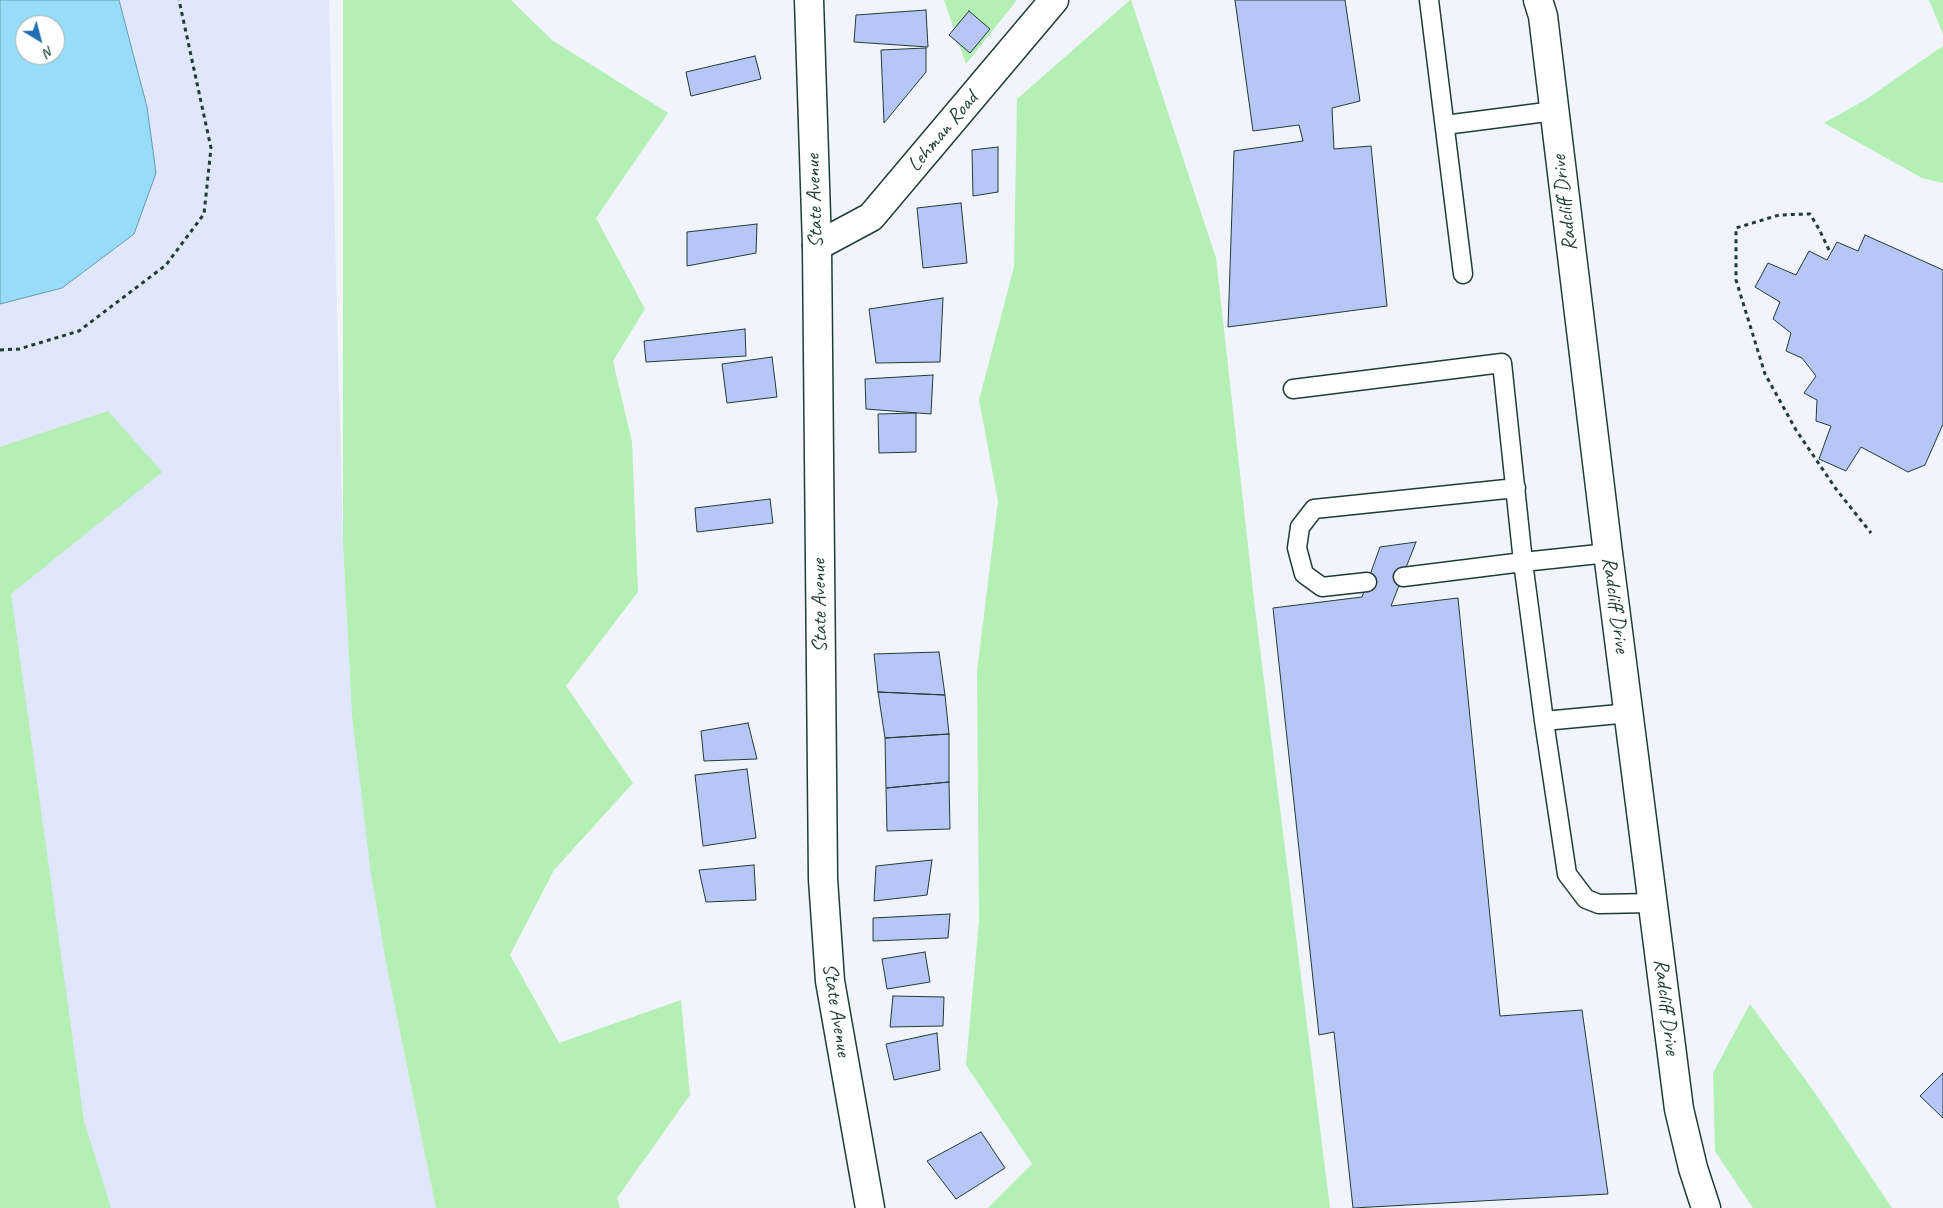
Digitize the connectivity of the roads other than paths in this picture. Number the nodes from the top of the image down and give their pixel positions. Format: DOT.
graph roads {
  1 [pos="809,0"];
  2 [pos="1054,0"];
  3 [pos="1429,0"];
  4 [pos="1538,0"];
  5 [pos="1554,111"];
  6 [pos="1445,125"];
  7 [pos="817,246"];
  8 [pos="1462,274"];
  9 [pos="1293,389"];
  10 [pos="1516,488"];
  11 [pos="1608,554"];
  12 [pos="1523,562"];
  13 [pos="1403,577"];
  14 [pos="1367,582"];
  15 [pos="1630,713"];
  16 [pos="1544,721"];
  17 [pos="1653,903"];
  18 [pos="870,1208"];
  19 [pos="1706,1208"];
  1 -- 7 [label="street, State Avenue"];
  2 -- 7 [label="street, Lehman Road"];
  3 -- 6 [label="lane"];
  4 -- 5 [label="street, Radcliff Drive"];
  5 -- 6 [label="lane"];
  5 -- 11 [label="street, Radcliff Drive"];
  6 -- 8 [label="lane"];
  7 -- 18 [label="street, State Avenue"];
  9 -- 10 [label="lane"];
  10 -- 12 [label="lane"];
  10 -- 14 [label="lane"];
  11 -- 12 [label="lane"];
  11 -- 15 [label="street, Radcliff Drive"];
  12 -- 13 [label="lane"];
  12 -- 16 [label="lane"];
  15 -- 16 [label="lane"];
  15 -- 17 [label="street, Radcliff Drive"];
  16 -- 17 [label="lane"];
  17 -- 19 [label="street, Radcliff Drive"];
}
